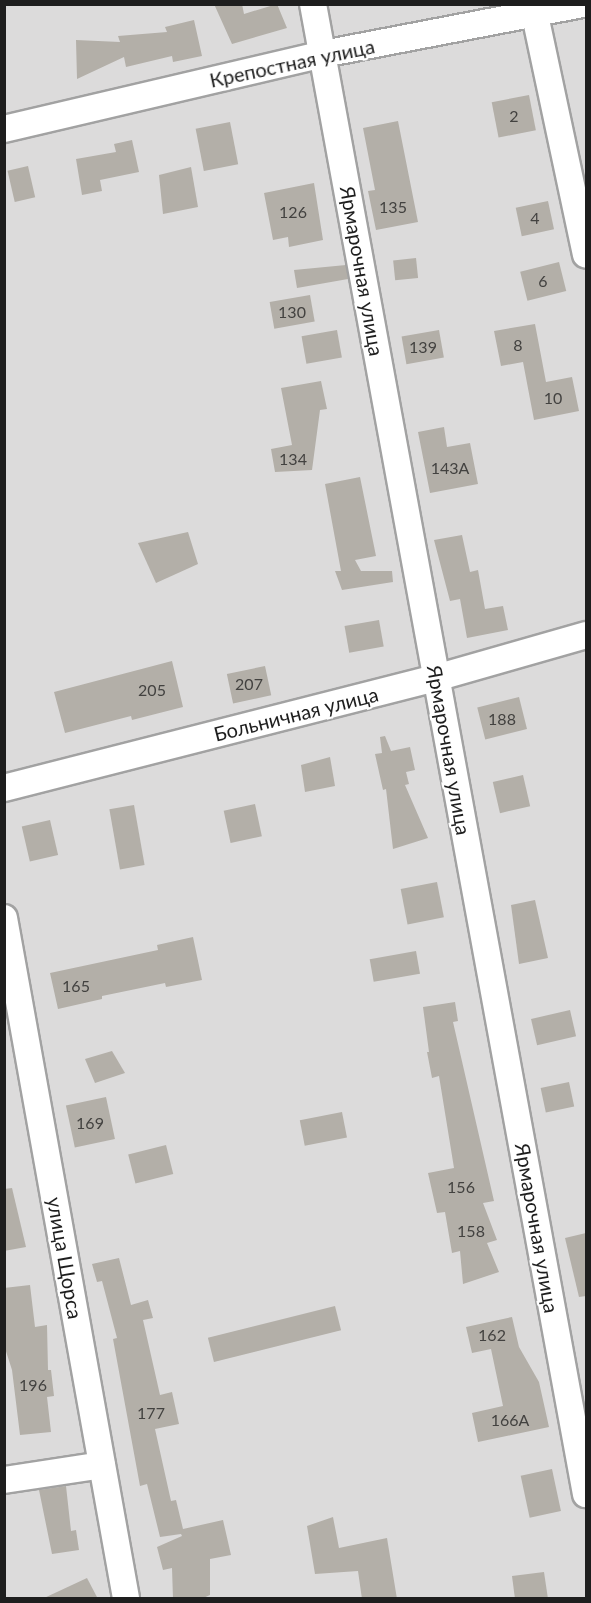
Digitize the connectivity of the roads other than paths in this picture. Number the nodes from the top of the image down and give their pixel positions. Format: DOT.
graph roads {
  1 [pos="313,4"];
  2 [pos="582,4"];
  3 [pos="535,15"];
  4 [pos="323,54"];
  5 [pos="4,129"];
  6 [pos="586,255"];
  7 [pos="586,635"];
  8 [pos="436,678"];
  9 [pos="4,788"];
  10 [pos="4,918"];
  11 [pos="102,1465"];
  12 [pos="4,1480"];
  13 [pos="586,1494"];
  14 [pos="126,1599"];
  1 -- 4 [label="street, Ярмарочная улица"];
  2 -- 3 [label="street, Крепостная улица"];
  3 -- 4 [label="street, Крепостная улица"];
  3 -- 6 [label="street"];
  4 -- 5 [label="street, Крепостная улица"];
  4 -- 8 [label="street, Ярмарочная улица"];
  7 -- 8 [label="street, Больничная улица"];
  8 -- 9 [label="street, Больничная улица"];
  8 -- 13 [label="street, Ярмарочная улица"];
  10 -- 11 [label="street, улица Щорса"];
  11 -- 12 [label="street"];
  11 -- 14 [label="street, улица Щорса"];
}
